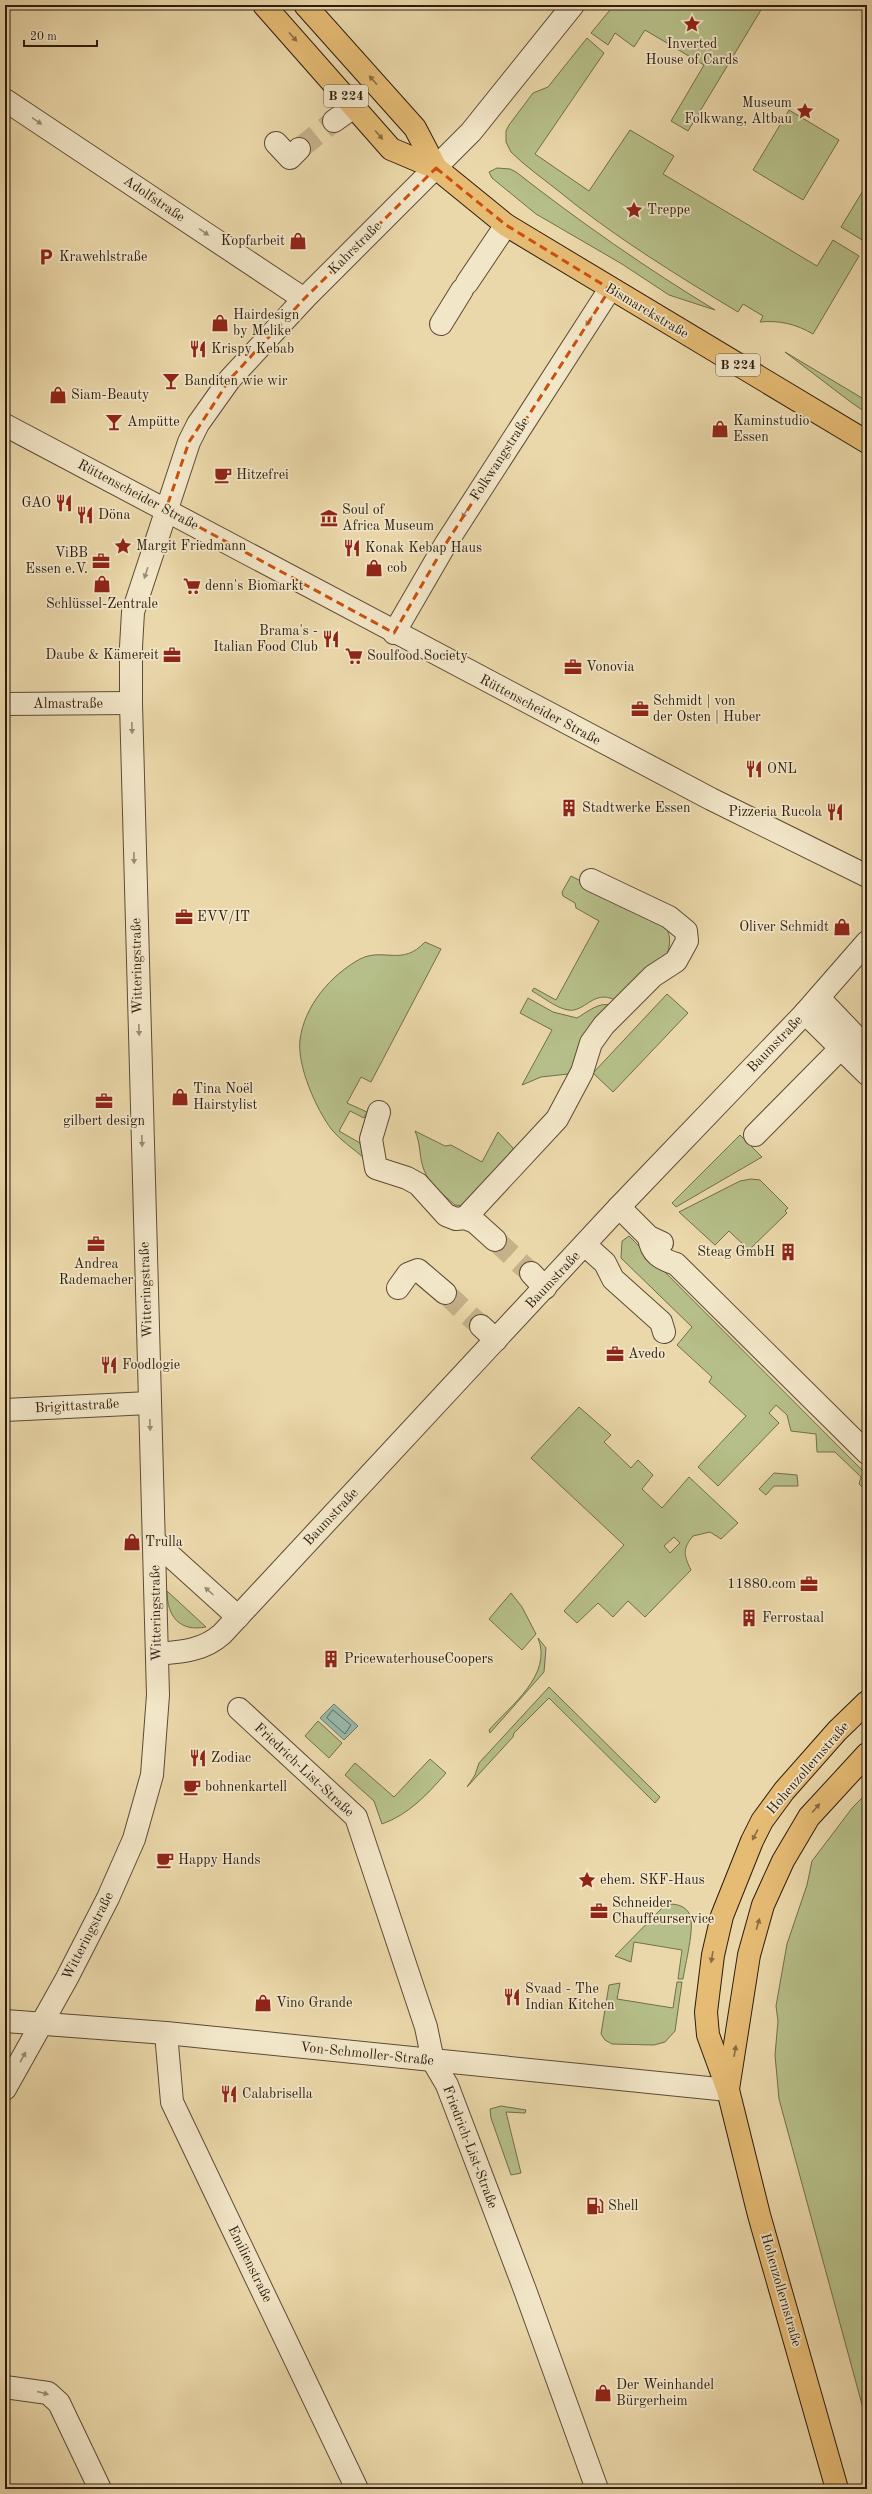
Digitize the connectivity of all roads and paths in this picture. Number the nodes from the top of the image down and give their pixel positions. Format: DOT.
graph roads {
  1 [pos="264,5"];
  2 [pos="305,5"];
  3 [pos="573,5"];
  4 [pos="5,100"];
  5 [pos="355,106"];
  6 [pos="334,121"];
  7 [pos="276,143"];
  8 [pos="299,149"];
  9 [pos="436,168"];
  10 [pos="506,225"];
  11 [pos="610,289"];
  12 [pos="304,299"];
  13 [pos="441,324"];
  14 [pos="5,425"];
  15 [pos="867,442"];
  16 [pos="166,509"];
  17 [pos="394,633"];
  18 [pos="131,703"];
  19 [pos="5,704"];
  20 [pos="867,876"];
  21 [pos="591,880"];
  22 [pos="867,942"];
  23 [pos="812,1006"];
  24 [pos="844,1052"];
  25 [pos="867,1074"];
  26 [pos="379,1112"];
  27 [pos="755,1135"];
  28 [pos="619,1207"];
  29 [pos="465,1218"];
  30 [pos="494,1240"];
  31 [pos="585,1245"];
  32 [pos="398,1288"];
  33 [pos="445,1294"];
  34 [pos="480,1326"];
  35 [pos="670,1327"];
  36 [pos="496,1340"];
  37 [pos="149,1403"];
  38 [pos="5,1410"];
  39 [pos="867,1453"];
  40 [pos="154,1540"];
  41 [pos="238,1617"];
  42 [pos="157,1654"];
  43 [pos="867,1702"];
  44 [pos="239,1709"];
  45 [pos="867,1754"];
  46 [pos="5,2021"];
  47 [pos="41,2024"];
  48 [pos="166,2033"];
  49 [pos="433,2061"];
  50 [pos="5,2089"];
  51 [pos="728,2090"];
  52 [pos="5,2387"];
  53 [pos="100,2489"];
  54 [pos="357,2489"];
  55 [pos="597,2489"];
  56 [pos="837,2489"];
  1 -- 5 [label="main road, B 224, one-way"];
  9 -- 2 [label="main road, B 224, one-way"];
  3 -- 9 [label="street, Kahrstraße"];
  4 -- 12 [label="street, Adolfstraße, one-way"];
  5 -- 6 [label="street"];
  5 -- 9 [label="main road, B 224, one-way"];
  7 -- 8 [label="street"];
  9 -- 10 [label="main road, Bismarckstraße / B 224"];
  9 -- 12 [label="street, Kahrstraße"];
  10 -- 11 [label="main road, Bismarckstraße / B 224"];
  10 -- 13 [label="street"];
  11 -- 15 [label="main road, Bismarckstraße / B 224"];
  11 -- 17 [label="street, Folkwangstraße, one-way"];
  12 -- 16 [label="street, Kahrstraße"];
  14 -- 16 [label="street, Rüttenscheider Straße"];
  16 -- 17 [label="street, Rüttenscheider Straße"];
  16 -- 18 [label="street, Witteringstraße, one-way"];
  17 -- 20 [label="street, Rüttenscheider Straße"];
  18 -- 19 [label="street, Almastraße"];
  18 -- 37 [label="street, Witteringstraße, one-way"];
  21 -- 29 [label="street"];
  22 -- 23 [label="street, Baumstraße"];
  23 -- 24 [label="street"];
  23 -- 28 [label="street, Baumstraße"];
  24 -- 25 [label="street"];
  24 -- 27 [label="street"];
  26 -- 29 [label="street"];
  28 -- 31 [label="street, Baumstraße"];
  28 -- 39 [label="street"];
  29 -- 30 [label="street"];
  31 -- 35 [label="street"];
  31 -- 36 [label="street, Baumstraße"];
  32 -- 33 [label="street"];
  34 -- 36 [label="street"];
  36 -- 41 [label="street, Baumstraße"];
  37 -- 38 [label="street, Brigittastraße"];
  37 -- 40 [label="street, Witteringstraße, one-way"];
  41 -- 40 [label="street, one-way"];
  40 -- 42 [label="street, Witteringstraße"];
  41 -- 42 [label="street, Baumstraße"];
  42 -- 47 [label="street, Witteringstraße"];
  43 -- 51 [label="main road, Hohenzollernstraße, one-way"];
  44 -- 49 [label="street, Friedrich-List-Straße"];
  51 -- 45 [label="main road, Hohenzollernstraße, one-way"];
  46 -- 47 [label="street, Von-Schmoller-Straße"];
  47 -- 48 [label="street, Von-Schmoller-Straße"];
  50 -- 47 [label="street, Witteringstraße, one-way"];
  48 -- 49 [label="street, Von-Schmoller-Straße"];
  48 -- 54 [label="street, Emilienstraße"];
  49 -- 51 [label="street, Von-Schmoller-Straße"];
  49 -- 55 [label="street, Friedrich-List-Straße"];
  51 -- 56 [label="main road, Hohenzollernstraße"];
  52 -- 53 [label="street, one-way"];
}
